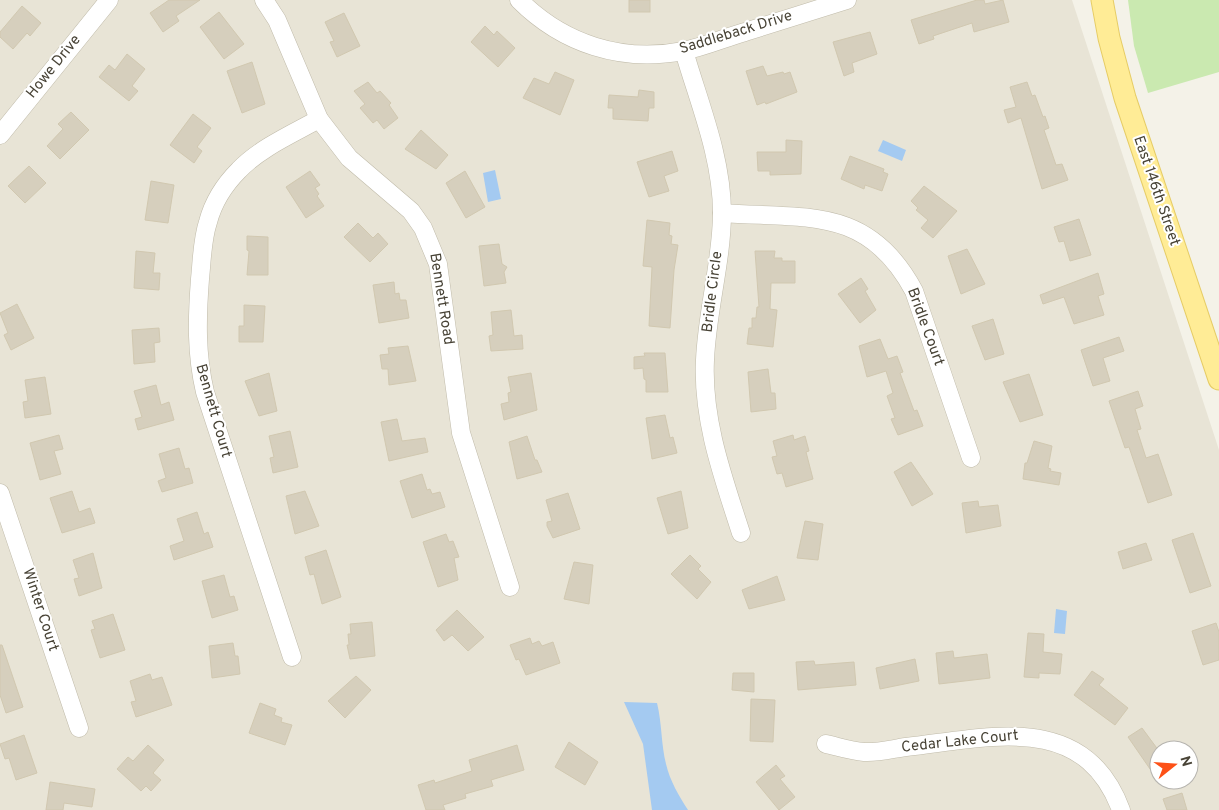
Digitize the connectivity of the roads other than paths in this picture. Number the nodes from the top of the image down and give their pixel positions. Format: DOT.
graph roads {
  1 [pos="109,0"];
  2 [pos="264,0"];
  3 [pos="519,0"];
  4 [pos="846,0"];
  5 [pos="1102,0"];
  6 [pos="684,51"];
  7 [pos="319,119"];
  8 [pos="0,135"];
  9 [pos="722,212"];
  10 [pos="1219,379"];
  11 [pos="971,458"];
  12 [pos="0,492"];
  13 [pos="741,533"];
  14 [pos="510,587"];
  15 [pos="292,657"];
  16 [pos="79,728"];
  17 [pos="826,744"];
  18 [pos="1122,810"];
  1 -- 8 [label="street, Howe Drive"];
  2 -- 7 [label="street, Bennett Road"];
  3 -- 6 [label="street, Saddleback Drive"];
  4 -- 6 [label="street, Saddleback Drive"];
  5 -- 10 [label="main road, East 146th Street"];
  6 -- 9 [label="street, Bridle Circle"];
  7 -- 14 [label="street, Bennett Road"];
  7 -- 15 [label="street, Bennett Court"];
  9 -- 11 [label="street, Bridle Court"];
  9 -- 13 [label="street, Bridle Circle"];
  12 -- 16 [label="street, Winter Court"];
  17 -- 18 [label="street, Cedar Lake Court"];
}
